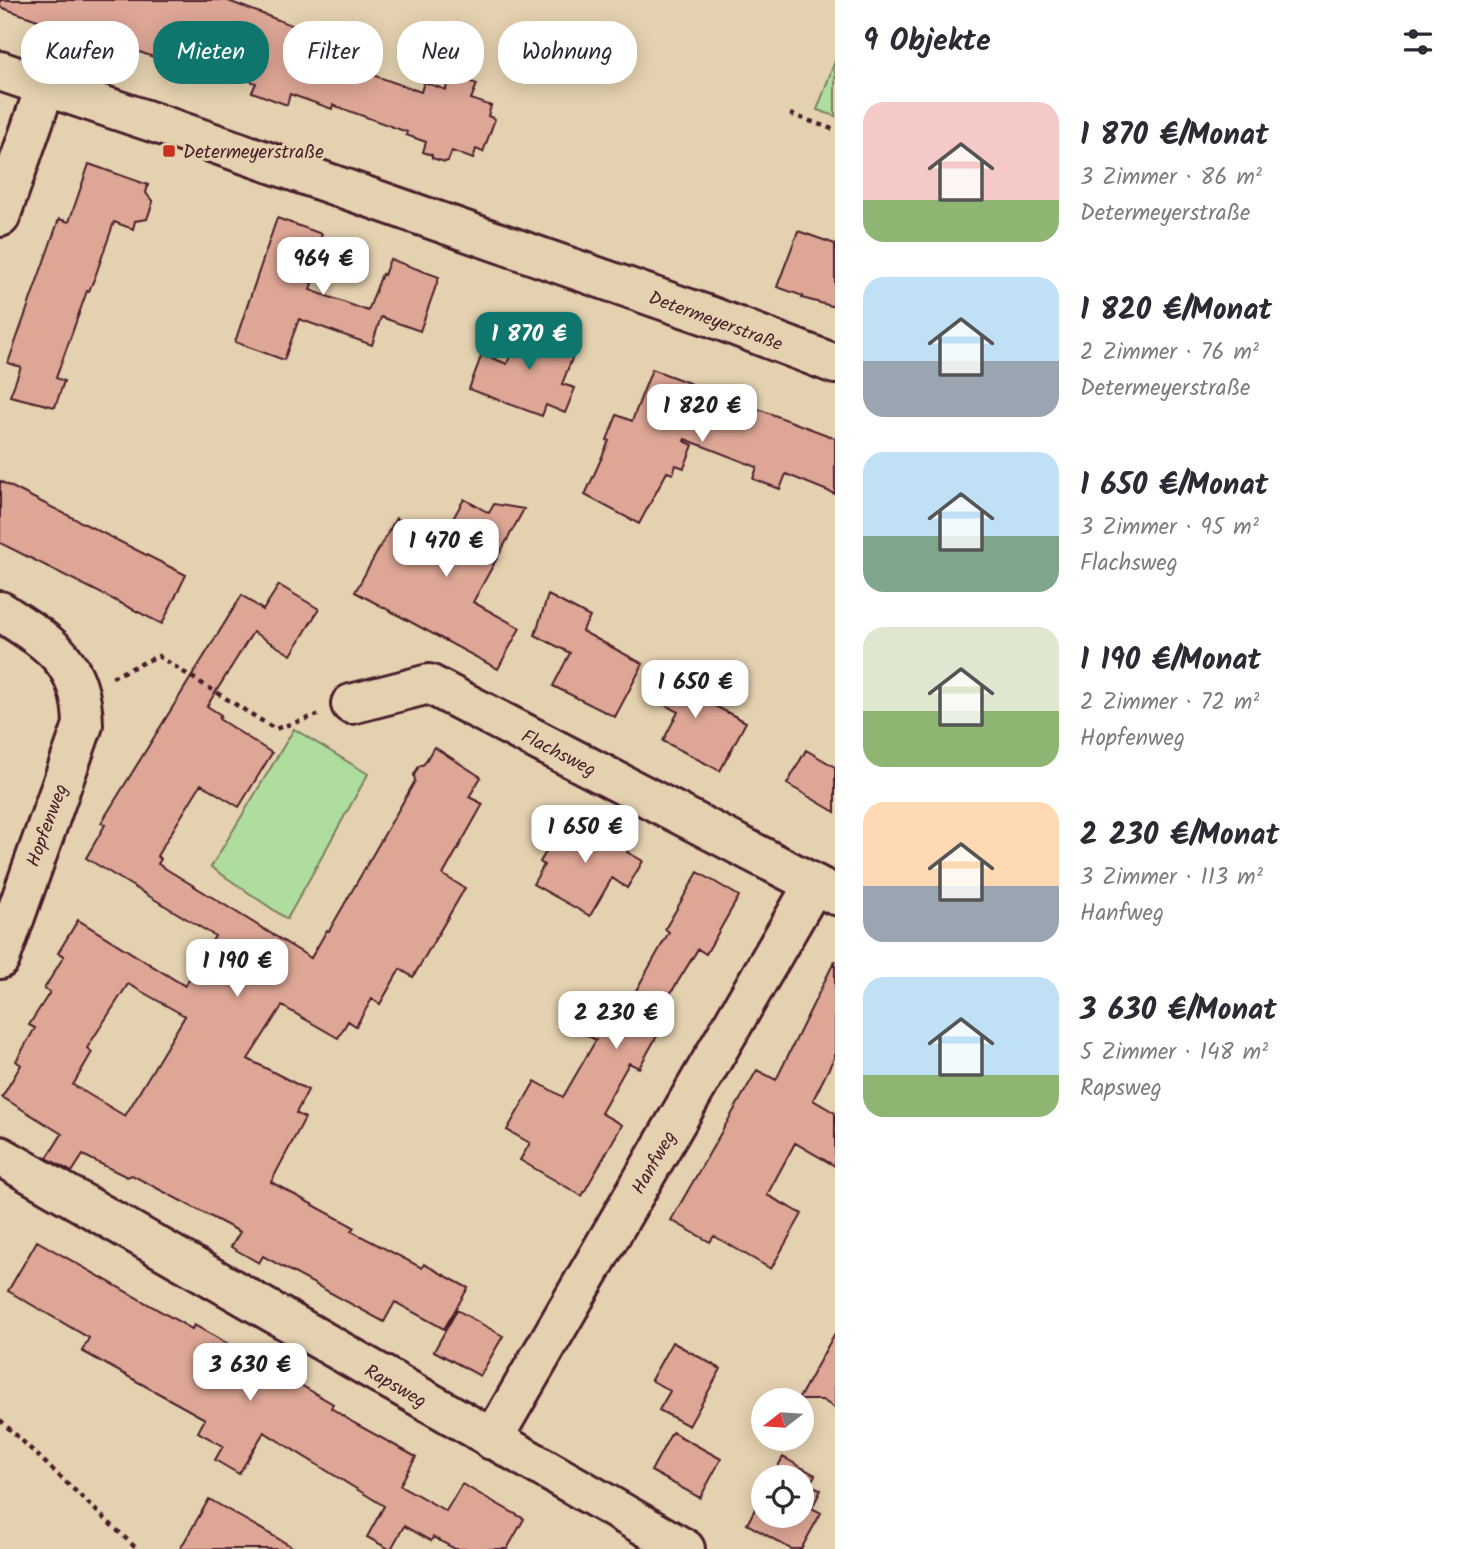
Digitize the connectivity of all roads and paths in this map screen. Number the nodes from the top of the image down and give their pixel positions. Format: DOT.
graph roads {
  1 [pos="0,71"];
  2 [pos="45,88"];
  3 [pos="790,114"];
  4 [pos="835,130"];
  5 [pos="0,217"];
  6 [pos="835,364"];
  7 [pos="0,611"];
  8 [pos="78,690"];
  9 [pos="351,704"];
  10 [pos="824,889"];
  11 [pos="0,959"];
  12 [pos="0,1156"];
  13 [pos="0,1420"];
  14 [pos="492,1440"];
  15 [pos="137,1549"];
  16 [pos="685,1549"];
  1 -- 2 [label="street, Determeyerstraße"];
  2 -- 5 [label="street"];
  2 -- 6 [label="street, Determeyerstraße"];
  3 -- 4 [label="path"];
  7 -- 8 [label="street, Hopfenweg"];
  8 -- 9 [label="path"];
  8 -- 11 [label="street, Hopfenweg"];
  9 -- 10 [label="street, Flachsweg"];
  10 -- 14 [label="street, Hanfweg"];
  12 -- 14 [label="street, Rapsweg"];
  13 -- 15 [label="path"];
  14 -- 16 [label="street, Rapsweg"];
}
